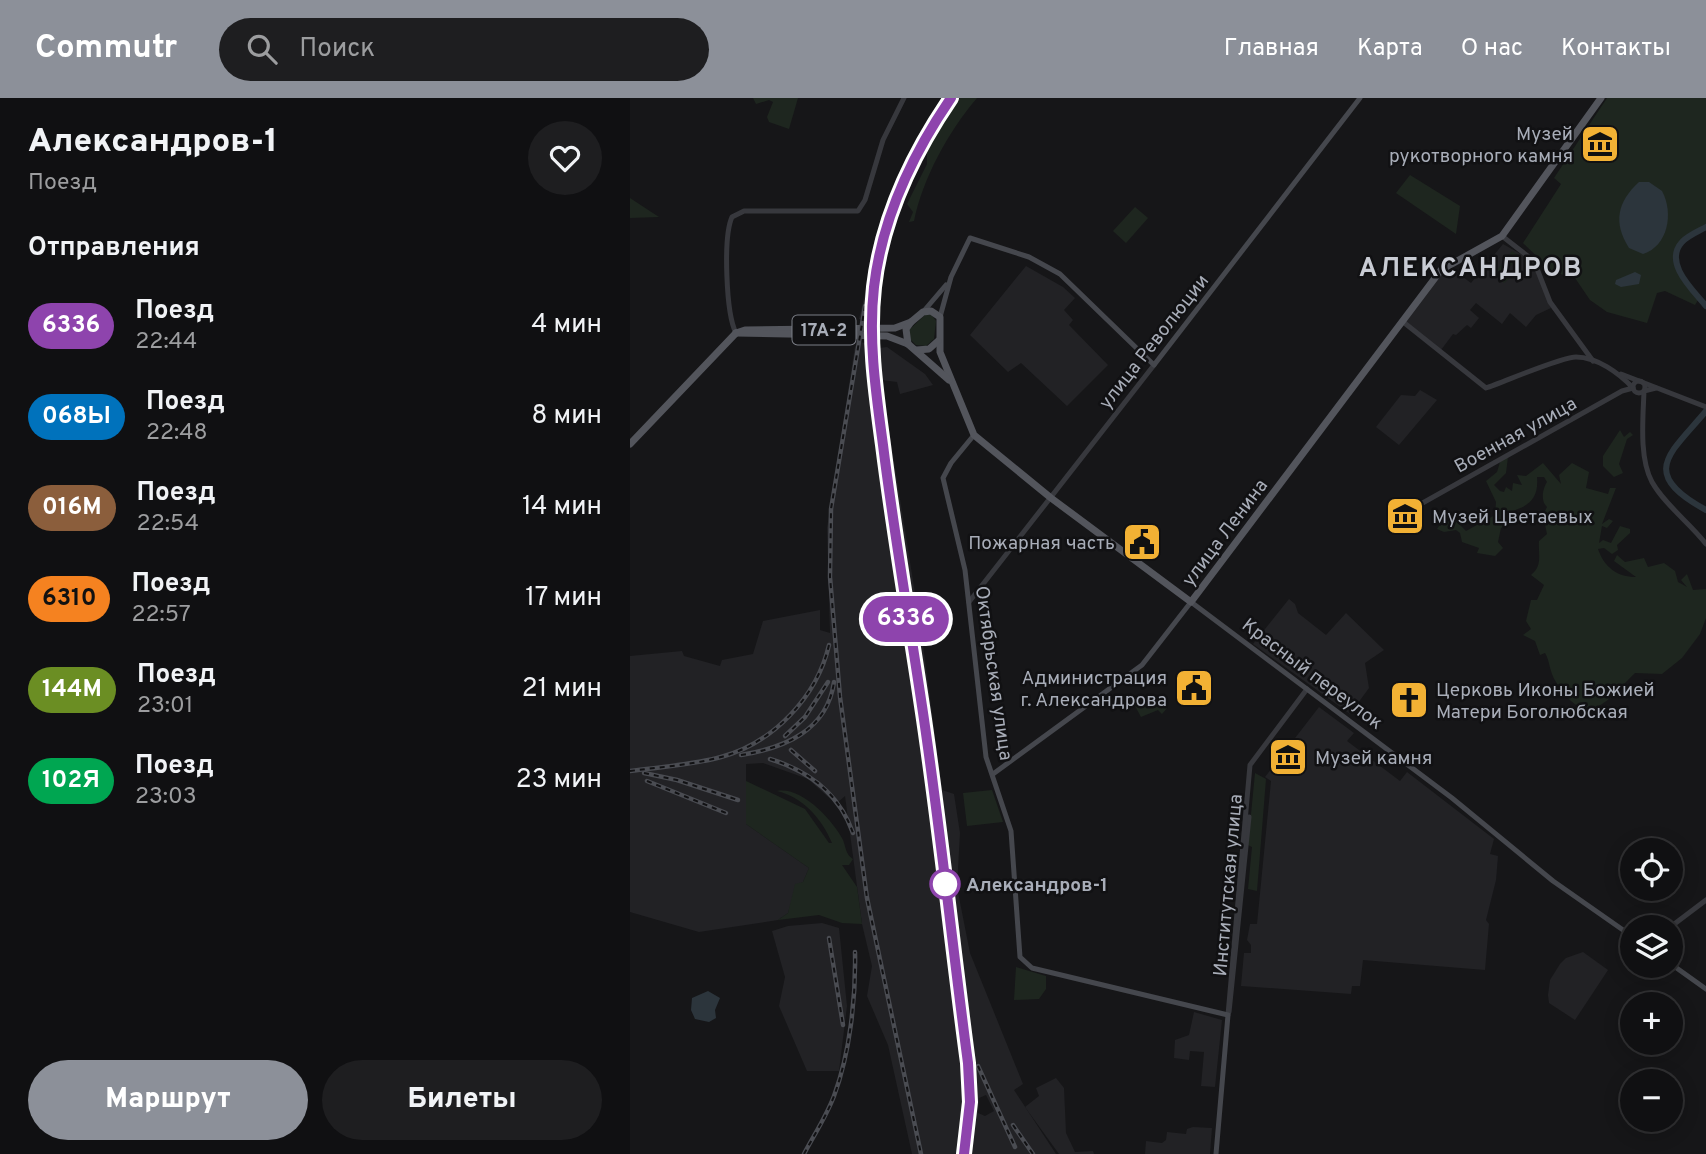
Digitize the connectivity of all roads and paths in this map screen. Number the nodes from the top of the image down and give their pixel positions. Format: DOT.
graph roads {
  1 [pos="904,98"];
  2 [pos="1360,98"];
  3 [pos="1601,98"];
  4 [pos="1500,238"];
  5 [pos="951,277"];
  6 [pos="923,312"];
  7 [pos="940,317"];
  8 [pos="1402,321"];
  9 [pos="911,322"];
  10 [pos="736,333"];
  11 [pos="938,341"];
  12 [pos="908,344"];
  13 [pos="917,350"];
  14 [pos="1593,361"];
  15 [pos="1154,365"];
  16 [pos="1618,373"];
  17 [pos="1642,382"];
  18 [pos="952,383"];
  19 [pos="1656,388"];
  20 [pos="1634,390"];
  21 [pos="1644,391"];
  22 [pos="1643,407"];
  23 [pos="1706,407"];
  24 [pos="974,435"];
  25 [pos="630,444"];
  26 [pos="1051,498"];
  27 [pos="1412,509"];
  28 [pos="1706,544"];
  29 [pos="969,602"];
  30 [pos="1191,603"];
  31 [pos="1307,689"];
  32 [pos="993,774"];
  33 [pos="1706,900"];
  34 [pos="1683,918"];
  35 [pos="1620,928"];
  36 [pos="1683,973"];
  37 [pos="1706,989"];
  38 [pos="1228,1015"];
  39 [pos="1216,1154"];
  1 -- 10 [label="street"];
  2 -- 15 [label="main road, улица Революции"];
  3 -- 4 [label="main road"];
  4 -- 8 [label="main road, улица Ленина"];
  4 -- 14 [label="street"];
  5 -- 6 [label="main road"];
  5 -- 7 [label="main road"];
  5 -- 15 [label="main road"];
  6 -- 7 [label="main road"];
  6 -- 9 [label="main road, 17А-2"];
  7 -- 11 [label="main road"];
  8 -- 14 [label="street"];
  8 -- 30 [label="main road, улица Ленина"];
  9 -- 10 [label="main road, 17А-2"];
  9 -- 12 [label="main road"];
  10 -- 12 [label="main road, 17А-2"];
  10 -- 25 [label="main road"];
  11 -- 13 [label="main road"];
  11 -- 18 [label="main road"];
  12 -- 13 [label="main road, 17А-2"];
  13 -- 18 [label="main road"];
  14 -- 16 [label="street"];
  15 -- 26 [label="street, улица Революции"];
  16 -- 17 [label="street"];
  16 -- 20 [label="street"];
  17 -- 19 [label="street"];
  17 -- 20 [label="street, Военная улица"];
  17 -- 21 [label="street"];
  18 -- 24 [label="main road"];
  19 -- 21 [label="street"];
  19 -- 23 [label="street"];
  20 -- 21 [label="street"];
  20 -- 22 [label="street"];
  20 -- 27 [label="street, Военная улица"];
  21 -- 22 [label="street"];
  22 -- 28 [label="street"];
  24 -- 26 [label="main road, Красный переулок"];
  24 -- 29 [label="main road, Октябрьская улица"];
  26 -- 29 [label="street, улица Революции"];
  26 -- 30 [label="main road, Красный переулок"];
  29 -- 32 [label="main road, Октябрьская улица"];
  30 -- 31 [label="main road, Красный переулок"];
  30 -- 32 [label="main road, улица Ленина"];
  31 -- 35 [label="main road, Красный переулок"];
  31 -- 38 [label="street, Институтская улица"];
  32 -- 38 [label="main road, Октябрьская улица"];
  33 -- 34 [label="street"];
  36 -- 37 [label="main road"];
  38 -- 39 [label="main road, Институтская улица"];
}
